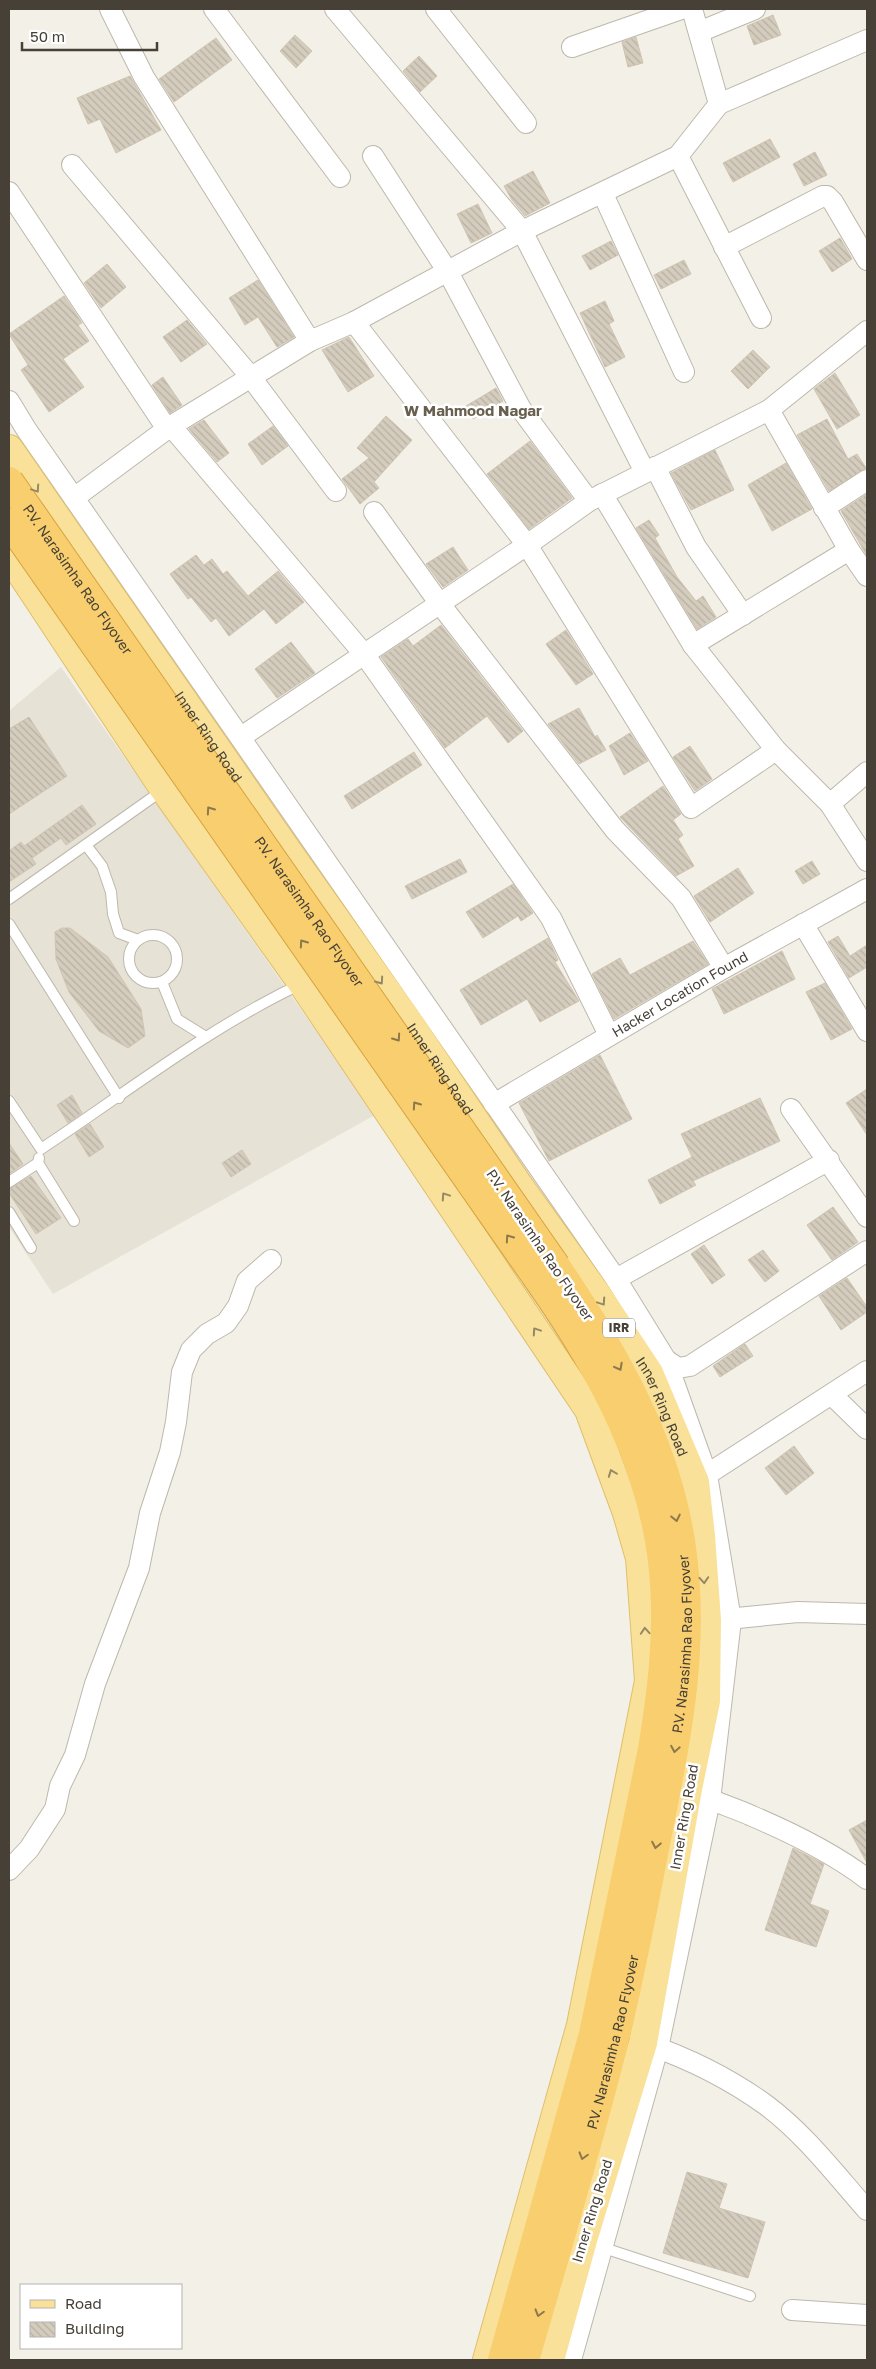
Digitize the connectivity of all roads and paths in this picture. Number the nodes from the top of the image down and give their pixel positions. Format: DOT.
graph roads {
  1 [pos="110,9"];
  2 [pos="214,9"];
  3 [pos="335,9"];
  4 [pos="436,9"];
  5 [pos="681,9"];
  6 [pos="692,9"];
  7 [pos="755,9"];
  8 [pos="698,32"];
  9 [pos="867,40"];
  10 [pos="572,47"];
  11 [pos="719,104"];
  12 [pos="526,123"];
  13 [pos="373,156"];
  14 [pos="678,156"];
  15 [pos="72,165"];
  16 [pos="340,176"];
  17 [pos="9,192"];
  18 [pos="603,194"];
  19 [pos="522,231"];
  20 [pos="724,247"];
  21 [pos="867,260"];
  22 [pos="448,272"];
  23 [pos="760,318"];
  24 [pos="354,322"];
  25 [pos="867,331"];
  26 [pos="310,341"];
  27 [pos="684,372"];
  28 [pos="250,376"];
  29 [pos="9,401"];
  30 [pos="769,410"];
  31 [pos="171,426"];
  32 [pos="9,449"];
  33 [pos="650,470"];
  34 [pos="867,480"];
  35 [pos="9,481"];
  36 [pos="336,491"];
  37 [pos="595,497"];
  38 [pos="74,498"];
  39 [pos="824,508"];
  40 [pos="374,512"];
  41 [pos="9,522"];
  42 [pos="527,545"];
  43 [pos="849,550"];
  44 [pos="9,555"];
  45 [pos="867,576"];
  46 [pos="440,604"];
  47 [pos="743,615"];
  48 [pos="693,646"];
  49 [pos="364,654"];
  50 [pos="241,737"];
  51 [pos="776,750"];
  52 [pos="867,772"];
  53 [pos="164,789"];
  54 [pos="830,804"];
  55 [pos="86,845"];
  56 [pos="867,861"];
  57 [pos="867,889"];
  58 [pos="9,899"];
  59 [pos="9,924"];
  60 [pos="803,924"];
  61 [pos="138,940"];
  62 [pos="356,948"];
  63 [pos="724,968"];
  64 [pos="162,982"];
  65 [pos="302,983"];
  66 [pos="867,1031"];
  67 [pos="610,1035"];
  68 [pos="206,1037"];
  69 [pos="118,1098"];
  70 [pos="9,1101"];
  71 [pos="494,1104"];
  72 [pos="791,1109"];
  73 [pos="41,1149"];
  74 [pos="829,1160"];
  75 [pos="38,1163"];
  76 [pos="9,1182"];
  77 [pos="9,1212"];
  78 [pos="867,1217"];
  79 [pos="74,1221"];
  80 [pos="31,1248"];
  81 [pos="867,1251"];
  82 [pos="271,1260"];
  83 [pos="616,1280"];
  84 [pos="666,1360"];
  85 [pos="867,1371"];
  86 [pos="832,1395"];
  87 [pos="867,1429"];
  88 [pos="701,1478"];
  89 [pos="867,1614"];
  90 [pos="719,1620"];
  91 [pos="699,1794"];
  92 [pos="9,1870"];
  93 [pos="867,1878"];
  94 [pos="651,2045"];
  95 [pos="867,2210"];
  96 [pos="604,2248"];
  97 [pos="750,2296"];
  98 [pos="792,2310"];
  99 [pos="867,2315"];
  100 [pos="487,2360"];
  101 [pos="502,2360"];
  102 [pos="525,2360"];
  103 [pos="550,2360"];
  104 [pos="571,2360"];
  1 -- 26 [label="street"];
  2 -- 16 [label="street"];
  3 -- 19 [label="street"];
  4 -- 12 [label="street"];
  5 -- 10 [label="street"];
  6 -- 8 [label="street"];
  7 -- 8 [label="street"];
  8 -- 11 [label="street"];
  9 -- 11 [label="street"];
  11 -- 14 [label="street"];
  13 -- 22 [label="street"];
  14 -- 18 [label="street"];
  14 -- 20 [label="street"];
  15 -- 28 [label="street"];
  17 -- 31 [label="street"];
  18 -- 19 [label="street"];
  18 -- 27 [label="street"];
  19 -- 22 [label="street"];
  19 -- 33 [label="street"];
  20 -- 21 [label="street"];
  20 -- 23 [label="street"];
  22 -- 24 [label="street"];
  22 -- 37 [label="street"];
  24 -- 26 [label="street"];
  24 -- 42 [label="street"];
  25 -- 30 [label="street"];
  26 -- 28 [label="street"];
  28 -- 31 [label="street"];
  28 -- 36 [label="street"];
  29 -- 38 [label="street"];
  30 -- 33 [label="street"];
  30 -- 39 [label="street"];
  31 -- 38 [label="street"];
  31 -- 49 [label="street"];
  32 -- 62 [label="main road, Inner Ring Road / IRR, one-way"];
  33 -- 37 [label="street"];
  33 -- 47 [label="street"];
  34 -- 39 [label="street"];
  35 -- 102 [label="highway, P.V. Narasimha Rao Flyover, one-way, bridge"];
  37 -- 42 [label="street"];
  37 -- 48 [label="street"];
  38 -- 50 [label="street"];
  39 -- 43 [label="street"];
  40 -- 46 [label="street"];
  101 -- 41 [label="highway, P.V. Narasimha Rao Flyover, one-way, bridge"];
  42 -- 46 [label="street"];
  42 -- 51 [label="street"];
  43 -- 45 [label="street"];
  43 -- 47 [label="street"];
  44 -- 53 [label="main road"];
  46 -- 49 [label="street"];
  46 -- 63 [label="street"];
  47 -- 48 [label="street"];
  48 -- 51 [label="street"];
  49 -- 50 [label="street"];
  49 -- 67 [label="street"];
  50 -- 71 [label="street"];
  51 -- 54 [label="street"];
  52 -- 54 [label="street"];
  53 -- 55 [label="lane"];
  53 -- 65 [label="main road"];
  54 -- 56 [label="street"];
  55 -- 58 [label="lane"];
  55 -- 61 [label="lane"];
  57 -- 60 [label="street, Hacker Location Found"];
  59 -- 69 [label="lane"];
  60 -- 63 [label="street, Hacker Location Found"];
  60 -- 66 [label="street"];
  61 -- 64 [label="lane"];
  61 -- 64 [label="lane"];
  62 -- 65 [label="lane"];
  62 -- 88 [label="main road, Inner Ring Road / IRR, one-way"];
  63 -- 67 [label="street, Hacker Location Found"];
  64 -- 68 [label="lane"];
  65 -- 68 [label="lane"];
  100 -- 65 [label="main road, one-way"];
  67 -- 71 [label="street, Hacker Location Found"];
  68 -- 69 [label="lane"];
  69 -- 73 [label="lane"];
  70 -- 73 [label="lane"];
  71 -- 83 [label="street"];
  72 -- 74 [label="street"];
  73 -- 75 [label="lane"];
  74 -- 78 [label="street"];
  74 -- 83 [label="street"];
  75 -- 76 [label="lane"];
  75 -- 79 [label="lane"];
  77 -- 80 [label="lane"];
  81 -- 84 [label="street"];
  82 -- 92 [label="street"];
  83 -- 84 [label="street"];
  84 -- 88 [label="street"];
  85 -- 86 [label="street"];
  86 -- 87 [label="street"];
  86 -- 88 [label="street"];
  88 -- 90 [label="main road, Inner Ring Road / IRR"];
  89 -- 90 [label="street"];
  90 -- 91 [label="main road, Inner Ring Road / IRR"];
  91 -- 93 [label="street"];
  91 -- 94 [label="main road, Inner Ring Road / IRR"];
  94 -- 95 [label="street"];
  94 -- 96 [label="street"];
  94 -- 103 [label="main road, Inner Ring Road / IRR"];
  96 -- 97 [label="lane"];
  96 -- 104 [label="street"];
  98 -- 99 [label="street"];
}
